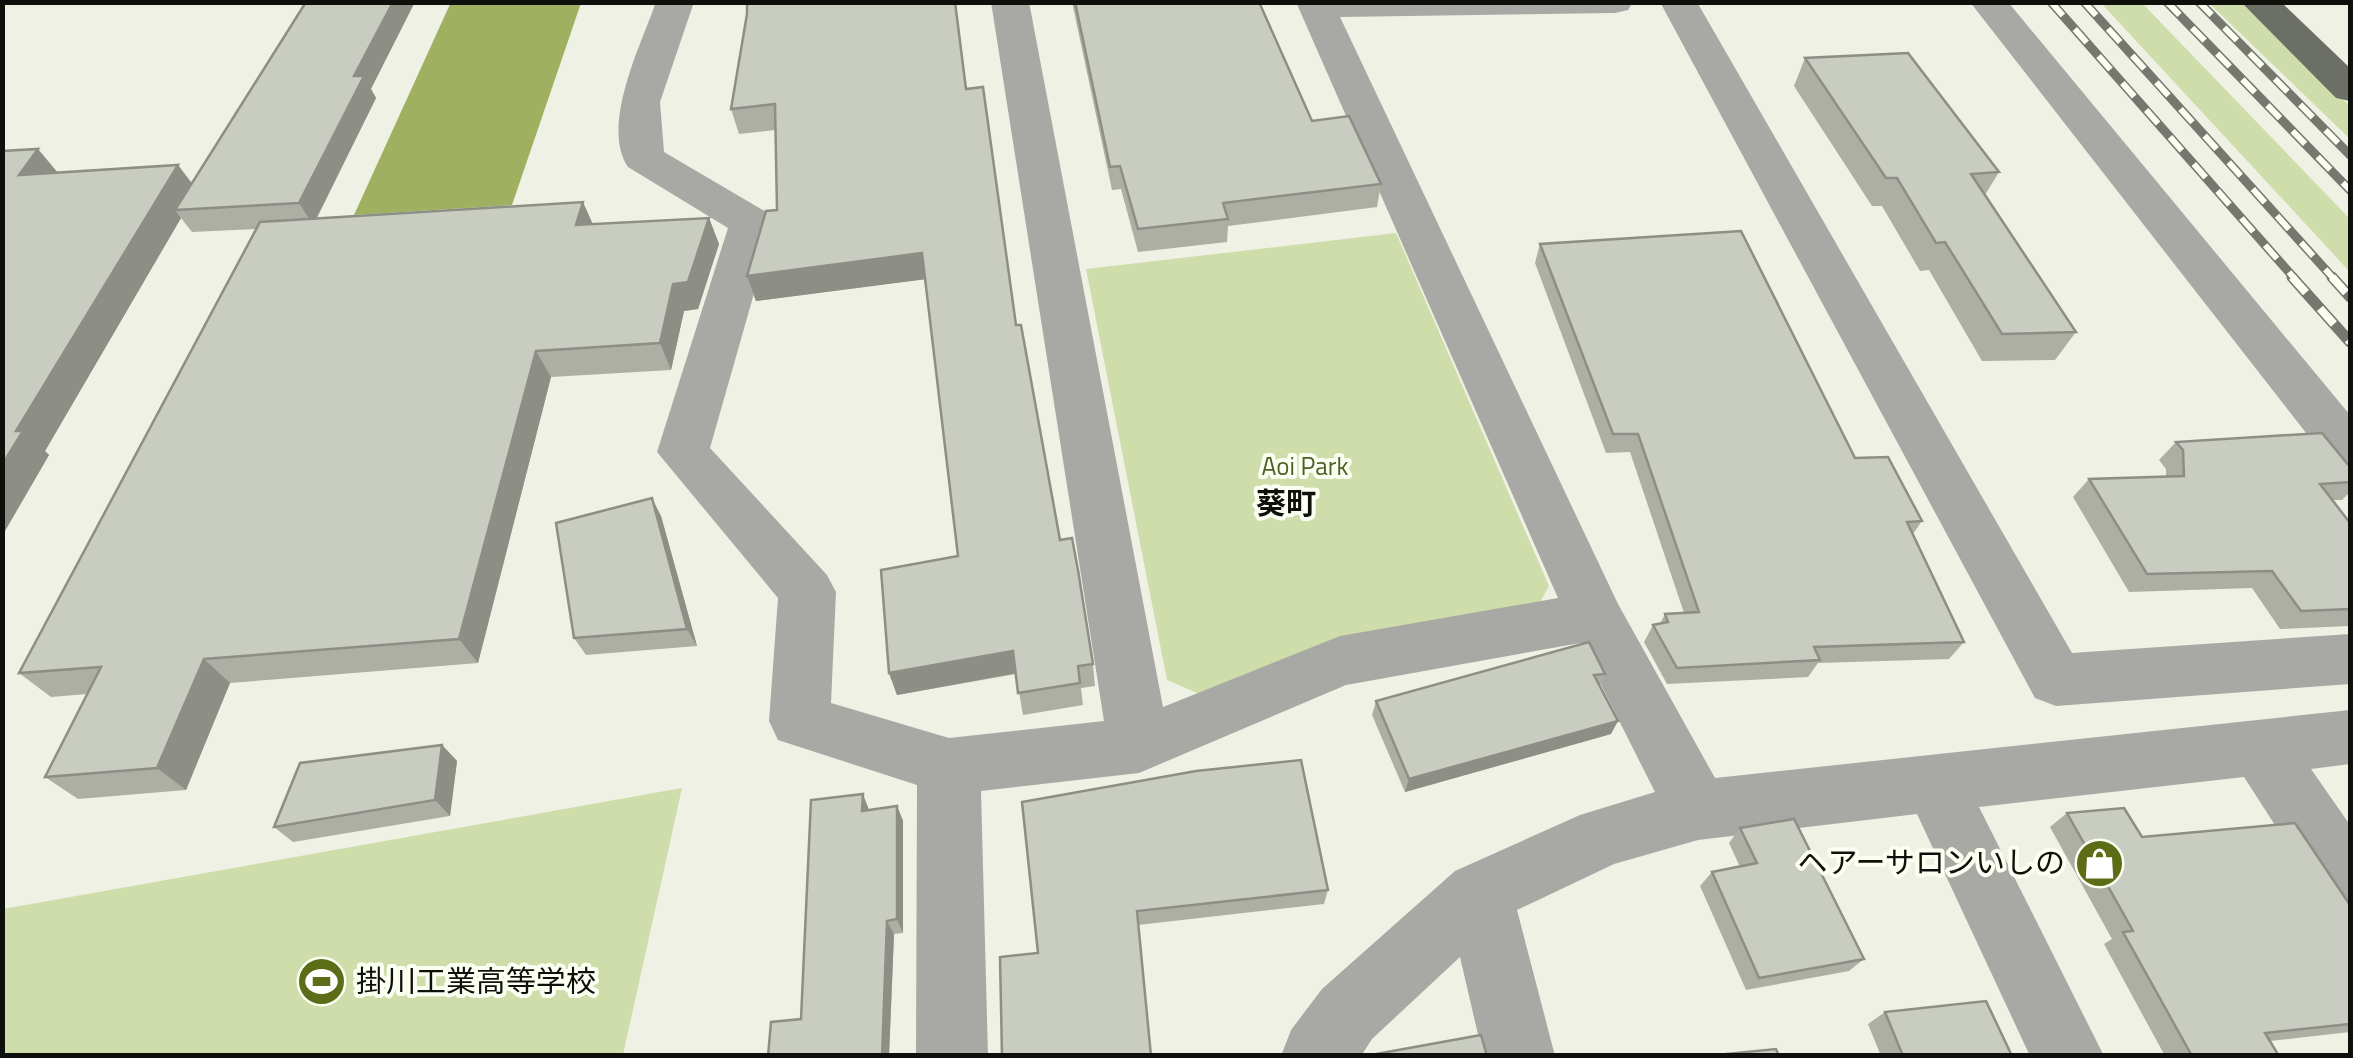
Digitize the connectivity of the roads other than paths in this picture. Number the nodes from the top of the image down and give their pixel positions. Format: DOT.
graph roads {
  1 [pos="676,2"];
  2 [pos="1010,2"];
  3 [pos="1615,2"];
  4 [pos="1678,2"];
  5 [pos="1988,2"];
  6 [pos="2260,2"];
  7 [pos="1566,3"];
  8 [pos="1315,4"];
  9 [pos="2350,88"];
  10 [pos="2350,451"];
  11 [pos="1595,616"];
  12 [pos="2350,659"];
  13 [pos="2350,737"];
  14 [pos="1139,745"];
  15 [pos="2260,748"];
  16 [pos="949,766"];
  17 [pos="1936,785"];
  18 [pos="1698,810"];
  19 [pos="2350,881"];
  20 [pos="1479,894"];
  21 [pos="952,1056"];
  22 [pos="1316,1056"];
  23 [pos="1519,1056"];
  24 [pos="2068,1056"];
  1 -- 16 [label="street"];
  2 -- 14 [label="street"];
  3 -- 7 [label="street"];
  4 -- 12 [label="street"];
  5 -- 10 [label="street"];
  6 -- 9 [label="main road"];
  7 -- 8 [label="street"];
  8 -- 11 [label="street"];
  11 -- 14 [label="street"];
  11 -- 18 [label="street"];
  13 -- 15 [label="street"];
  14 -- 16 [label="street"];
  15 -- 17 [label="street"];
  15 -- 19 [label="street"];
  16 -- 21 [label="street"];
  17 -- 18 [label="street"];
  17 -- 24 [label="street"];
  18 -- 20 [label="street"];
  20 -- 22 [label="street"];
  20 -- 23 [label="street"];
}
